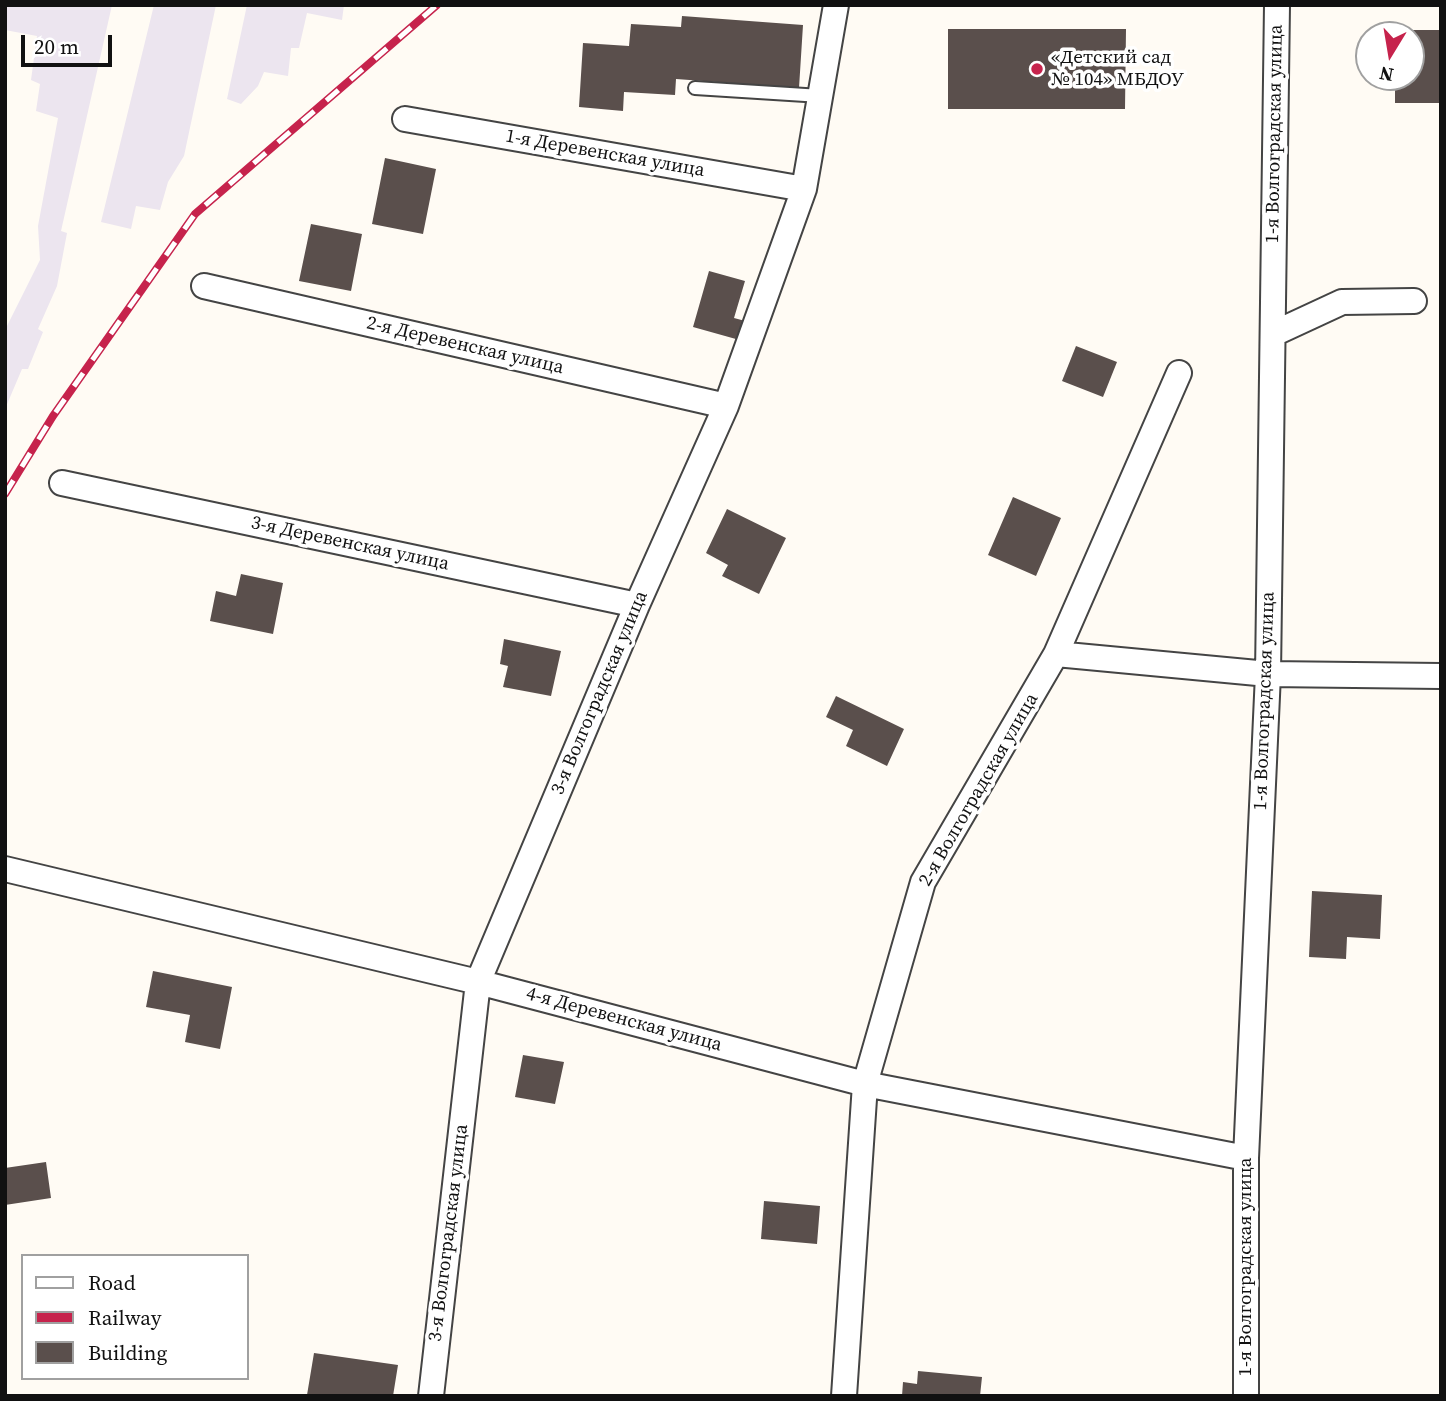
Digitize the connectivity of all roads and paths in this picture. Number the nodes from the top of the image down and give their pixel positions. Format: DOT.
graph roads {
  1 [pos="836,5"];
  2 [pos="1277,5"];
  3 [pos="695,88"];
  4 [pos="821,96"];
  5 [pos="405,119"];
  6 [pos="804,189"];
  7 [pos="204,286"];
  8 [pos="1414,301"];
  9 [pos="1273,334"];
  10 [pos="1179,373"];
  11 [pos="726,406"];
  12 [pos="62,483"];
  13 [pos="637,605"];
  14 [pos="1056,654"];
  15 [pos="1268,674"];
  16 [pos="1441,676"];
  17 [pos="5,869"];
  18 [pos="478,982"];
  19 [pos="865,1084"];
  20 [pos="1246,1158"];
  21 [pos="430,1396"];
  22 [pos="845,1396"];
  23 [pos="1246,1396"];
  1 -- 4 [label="street, 3-я Волгоградская улица"];
  2 -- 9 [label="street, 1-я Волгоградская улица"];
  3 -- 4 [label="lane"];
  4 -- 6 [label="street, 3-я Волгоградская улица"];
  5 -- 6 [label="street, 1-я Деревенская улица"];
  6 -- 11 [label="street, 3-я Волгоградская улица"];
  7 -- 11 [label="street, 2-я Деревенская улица"];
  8 -- 9 [label="street"];
  9 -- 15 [label="street, 1-я Волгоградская улица"];
  10 -- 14 [label="street, 2-я Волгоградская улица"];
  11 -- 13 [label="street, 3-я Волгоградская улица"];
  12 -- 13 [label="street, 3-я Деревенская улица"];
  13 -- 18 [label="street, 3-я Волгоградская улица"];
  14 -- 15 [label="street"];
  14 -- 19 [label="street, 2-я Волгоградская улица"];
  15 -- 16 [label="street"];
  15 -- 20 [label="street, 1-я Волгоградская улица"];
  17 -- 18 [label="street, 4-я Деревенская улица"];
  18 -- 19 [label="street, 4-я Деревенская улица"];
  18 -- 21 [label="street, 3-я Волгоградская улица"];
  19 -- 20 [label="street, 4-я Деревенская улица"];
  19 -- 22 [label="street, 2-я Волгоградская улица"];
  20 -- 23 [label="street, 1-я Волгоградская улица"];
}
